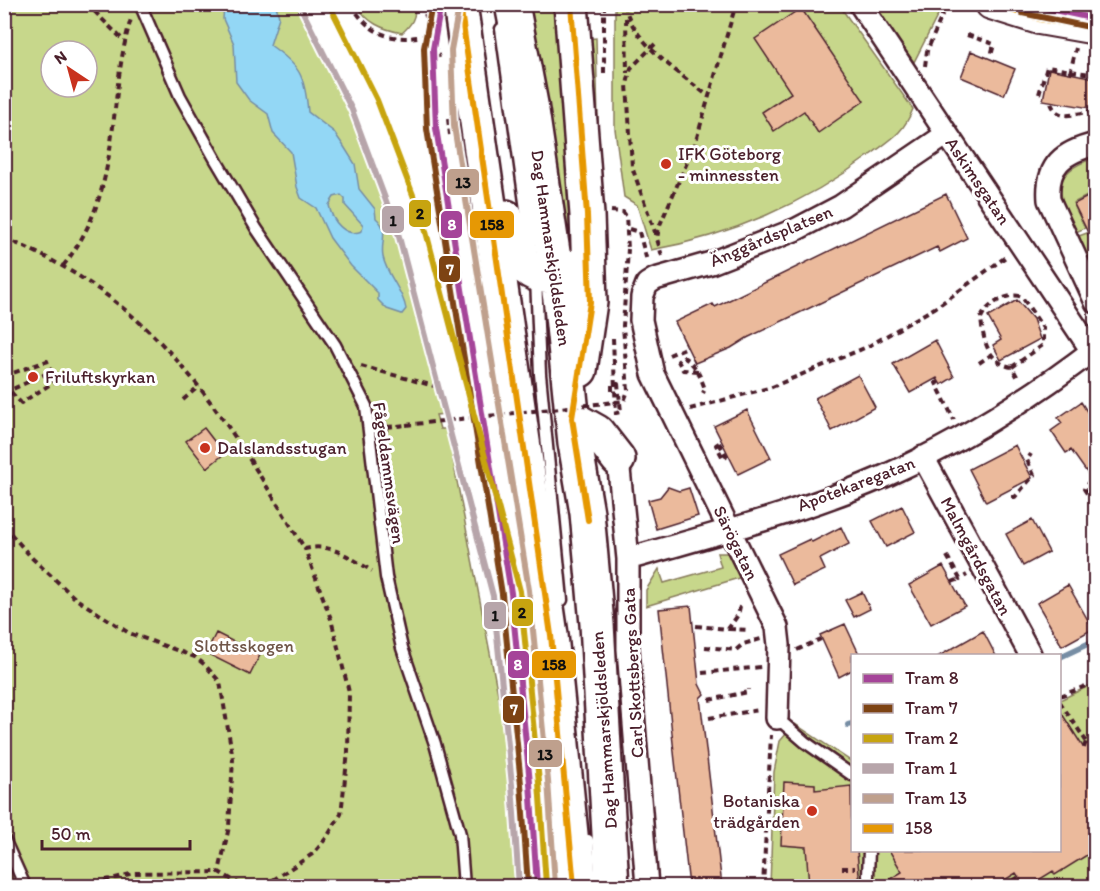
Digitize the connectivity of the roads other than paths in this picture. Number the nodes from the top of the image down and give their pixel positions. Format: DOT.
graph roads {
  1 [pos="140,4"];
  2 [pos="460,4"];
  3 [pos="571,4"];
  4 [pos="860,4"];
  5 [pos="991,4"];
  6 [pos="506,10"];
  7 [pos="1086,36"];
  8 [pos="468,61"];
  9 [pos="947,134"];
  10 [pos="1095,144"];
  11 [pos="598,220"];
  12 [pos="546,275"];
  13 [pos="657,280"];
  14 [pos="1095,302"];
  15 [pos="1094,352"];
  16 [pos="572,418"];
  17 [pos="923,458"];
  18 [pos="618,459"];
  19 [pos="729,530"];
  20 [pos="628,559"];
  21 [pos="563,608"];
  22 [pos="1029,654"];
  23 [pos="777,713"];
  24 [pos="851,774"];
  25 [pos="587,829"];
  26 [pos="4,839"];
  27 [pos="869,852"];
  28 [pos="868,876"];
  29 [pos="25,886"];
  30 [pos="464,886"];
  31 [pos="574,886"];
  32 [pos="591,886"];
  33 [pos="612,886"];
  34 [pos="647,886"];
  1 -- 30 [label="lane, Fågeldammsvägen"];
  2 -- 8 [label="main road"];
  3 -- 11 [label="main road"];
  4 -- 9 [label="street, Askimsgatan"];
  5 -- 7 [label="main road"];
  6 -- 12 [label="main road, Dag Hammarskjöldsleden"];
  8 -- 12 [label="main road"];
  8 -- 31 [label="main road"];
  9 -- 13 [label="street, Änggårdsplatsen"];
  9 -- 15 [label="street, Askimsgatan"];
  10 -- 14 [label="street"];
  11 -- 12 [label="main road"];
  11 -- 16 [label="main road"];
  12 -- 16 [label="main road, Dag Hammarskjöldsleden"];
  12 -- 21 [label="lane"];
  13 -- 19 [label="street, Särögatan"];
  15 -- 17 [label="street, Apotekaregatan"];
  16 -- 18 [label="main road"];
  16 -- 33 [label="main road, Dag Hammarskjöldsleden"];
  17 -- 19 [label="street, Apotekaregatan"];
  17 -- 22 [label="street, Malmgårdsgatan"];
  18 -- 20 [label="street, Carl Skottsbergs Gata"];
  19 -- 20 [label="street, Apotekaregatan"];
  19 -- 23 [label="street, Särögatan"];
  20 -- 34 [label="street, Carl Skottsbergs Gata"];
  23 -- 24 [label="lane"];
  25 -- 32 [label="lane"];
  26 -- 29 [label="lane"];
  27 -- 28 [label="lane"];
}
